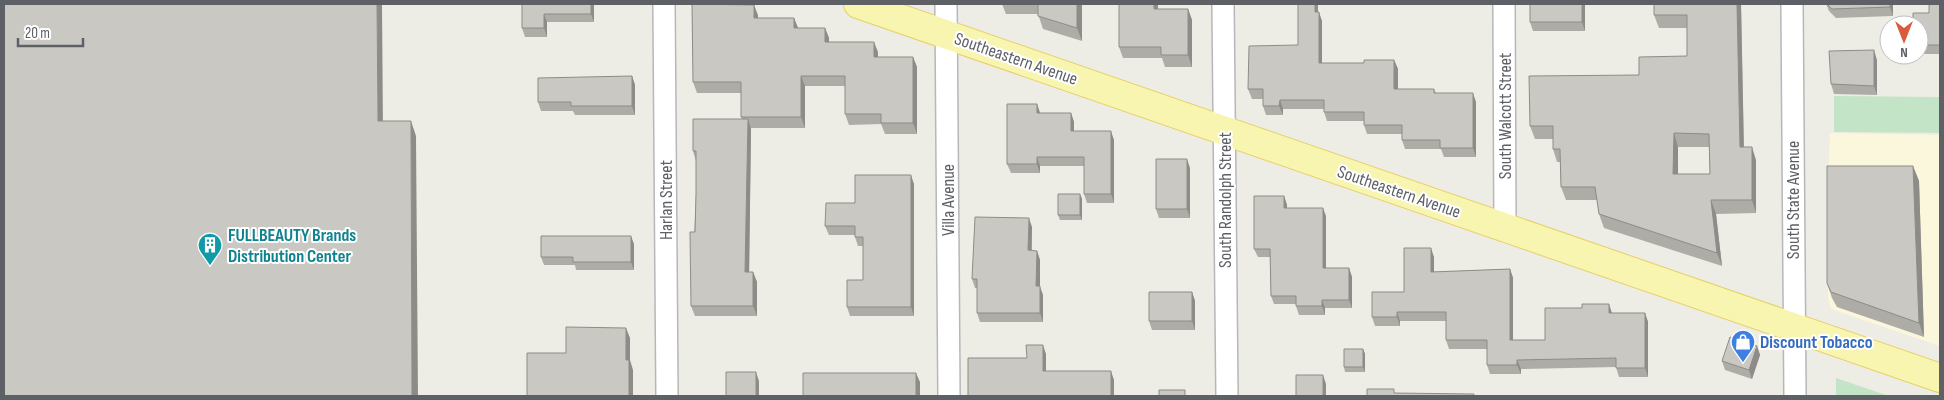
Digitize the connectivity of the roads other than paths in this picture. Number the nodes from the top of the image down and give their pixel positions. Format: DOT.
graph roads {
  1 [pos="664,4"];
  2 [pos="858,4"];
  3 [pos="946,4"];
  4 [pos="1223,4"];
  5 [pos="1504,4"];
  6 [pos="1792,4"];
  7 [pos="947,34"];
  8 [pos="1224,132"];
  9 [pos="1506,229"];
  10 [pos="1794,328"];
  11 [pos="1940,378"];
  12 [pos="667,396"];
  13 [pos="949,396"];
  14 [pos="1227,396"];
  15 [pos="1795,396"];
  1 -- 12 [label="street, Harlan Street"];
  2 -- 7 [label="main road, Southeastern Avenue"];
  3 -- 7 [label="street, Villa Avenue"];
  4 -- 8 [label="street, South Randolph Street"];
  5 -- 9 [label="street, South Walcott Street"];
  6 -- 10 [label="street, South State Avenue"];
  7 -- 8 [label="main road, Southeastern Avenue"];
  7 -- 13 [label="street, Villa Avenue"];
  8 -- 9 [label="main road, Southeastern Avenue"];
  8 -- 14 [label="street, South Randolph Street"];
  9 -- 10 [label="main road, Southeastern Avenue"];
  10 -- 11 [label="main road, Southeastern Avenue"];
  10 -- 15 [label="street, South State Avenue"];
}
